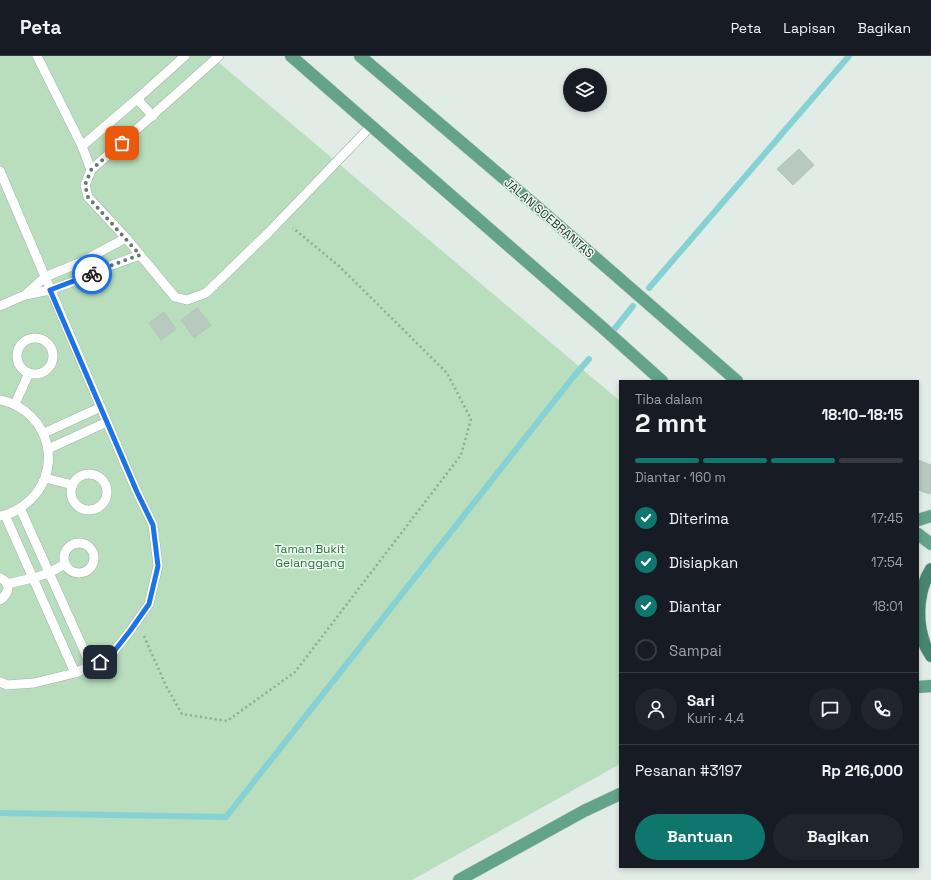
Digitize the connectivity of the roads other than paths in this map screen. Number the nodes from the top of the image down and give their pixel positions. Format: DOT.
graph roads {
  1 [pos="37,56"];
  2 [pos="186,56"];
  3 [pos="219,56"];
  4 [pos="291,56"];
  5 [pos="360,56"];
  6 [pos="137,99"];
  7 [pos="153,116"];
  8 [pos="371,126"];
  9 [pos="82,146"];
  10 [pos="91,170"];
  11 [pos="0,171"];
  12 [pos="126,238"];
  13 [pos="140,255"];
  14 [pos="45,277"];
  15 [pos="50,290"];
  16 [pos="25,295"];
  17 [pos="0,306"];
  18 [pos="29,373"];
  19 [pos="661,380"];
  20 [pos="736,380"];
  21 [pos="0,400"];
  22 [pos="15,404"];
  23 [pos="101,407"];
  24 [pos="107,422"];
  25 [pos="44,433"];
  26 [pos="48,449"];
  27 [pos="45,478"];
  28 [pos="73,485"];
  29 [pos="20,508"];
  30 [pos="3,515"];
  31 [pos="931,516"];
  32 [pos="919,520"];
  33 [pos="919,535"];
  34 [pos="931,544"];
  35 [pos="65,564"];
  36 [pos="931,569"];
  37 [pos="49,572"];
  38 [pos="33,578"];
  39 [pos="4,581"];
  40 [pos="0,600"];
  41 [pos="919,613"];
  42 [pos="931,656"];
  43 [pos="91,666"];
  44 [pos="75,673"];
  45 [pos="0,682"];
  46 [pos="931,686"];
  47 [pos="919,687"];
  48 [pos="619,794"];
  49 [pos="459,880"];
  1 -- 9 [label="lane"];
  2 -- 6 [label="lane"];
  3 -- 7 [label="lane"];
  4 -- 8 [label="main road"];
  5 -- 20 [label="main road, JALAN SOEBRANTAS"];
  6 -- 7 [label="lane"];
  6 -- 9 [label="lane"];
  7 -- 10 [label="lane"];
  8 -- 13 [label="lane"];
  8 -- 19 [label="main road"];
  9 -- 10 [label="lane"];
  10 -- 12 [label="lane"];
  11 -- 14 [label="lane"];
  12 -- 13 [label="lane"];
  12 -- 14 [label="lane"];
  13 -- 15 [label="lane"];
  14 -- 15 [label="lane"];
  14 -- 16 [label="lane"];
  15 -- 16 [label="lane"];
  15 -- 23 [label="lane"];
  16 -- 17 [label="lane"];
  18 -- 18 [label="lane"];
  18 -- 22 [label="lane"];
  21 -- 22 [label="lane"];
  22 -- 25 [label="lane"];
  23 -- 24 [label="lane"];
  23 -- 25 [label="lane"];
  24 -- 26 [label="lane"];
  24 -- 43 [label="lane"];
  25 -- 26 [label="lane"];
  26 -- 27 [label="lane"];
  27 -- 28 [label="lane"];
  27 -- 29 [label="lane"];
  29 -- 30 [label="lane"];
  29 -- 37 [label="lane"];
  30 -- 38 [label="lane"];
  31 -- 32 [label="main road"];
  33 -- 34 [label="main road"];
  35 -- 37 [label="lane"];
  36 -- 41 [label="highway"];
  37 -- 38 [label="lane"];
  37 -- 43 [label="lane"];
  38 -- 39 [label="lane"];
  38 -- 44 [label="lane"];
  39 -- 40 [label="lane"];
  41 -- 42 [label="highway"];
  43 -- 44 [label="lane"];
  44 -- 45 [label="lane"];
  46 -- 47 [label="main road"];
  48 -- 49 [label="main road"];
}
